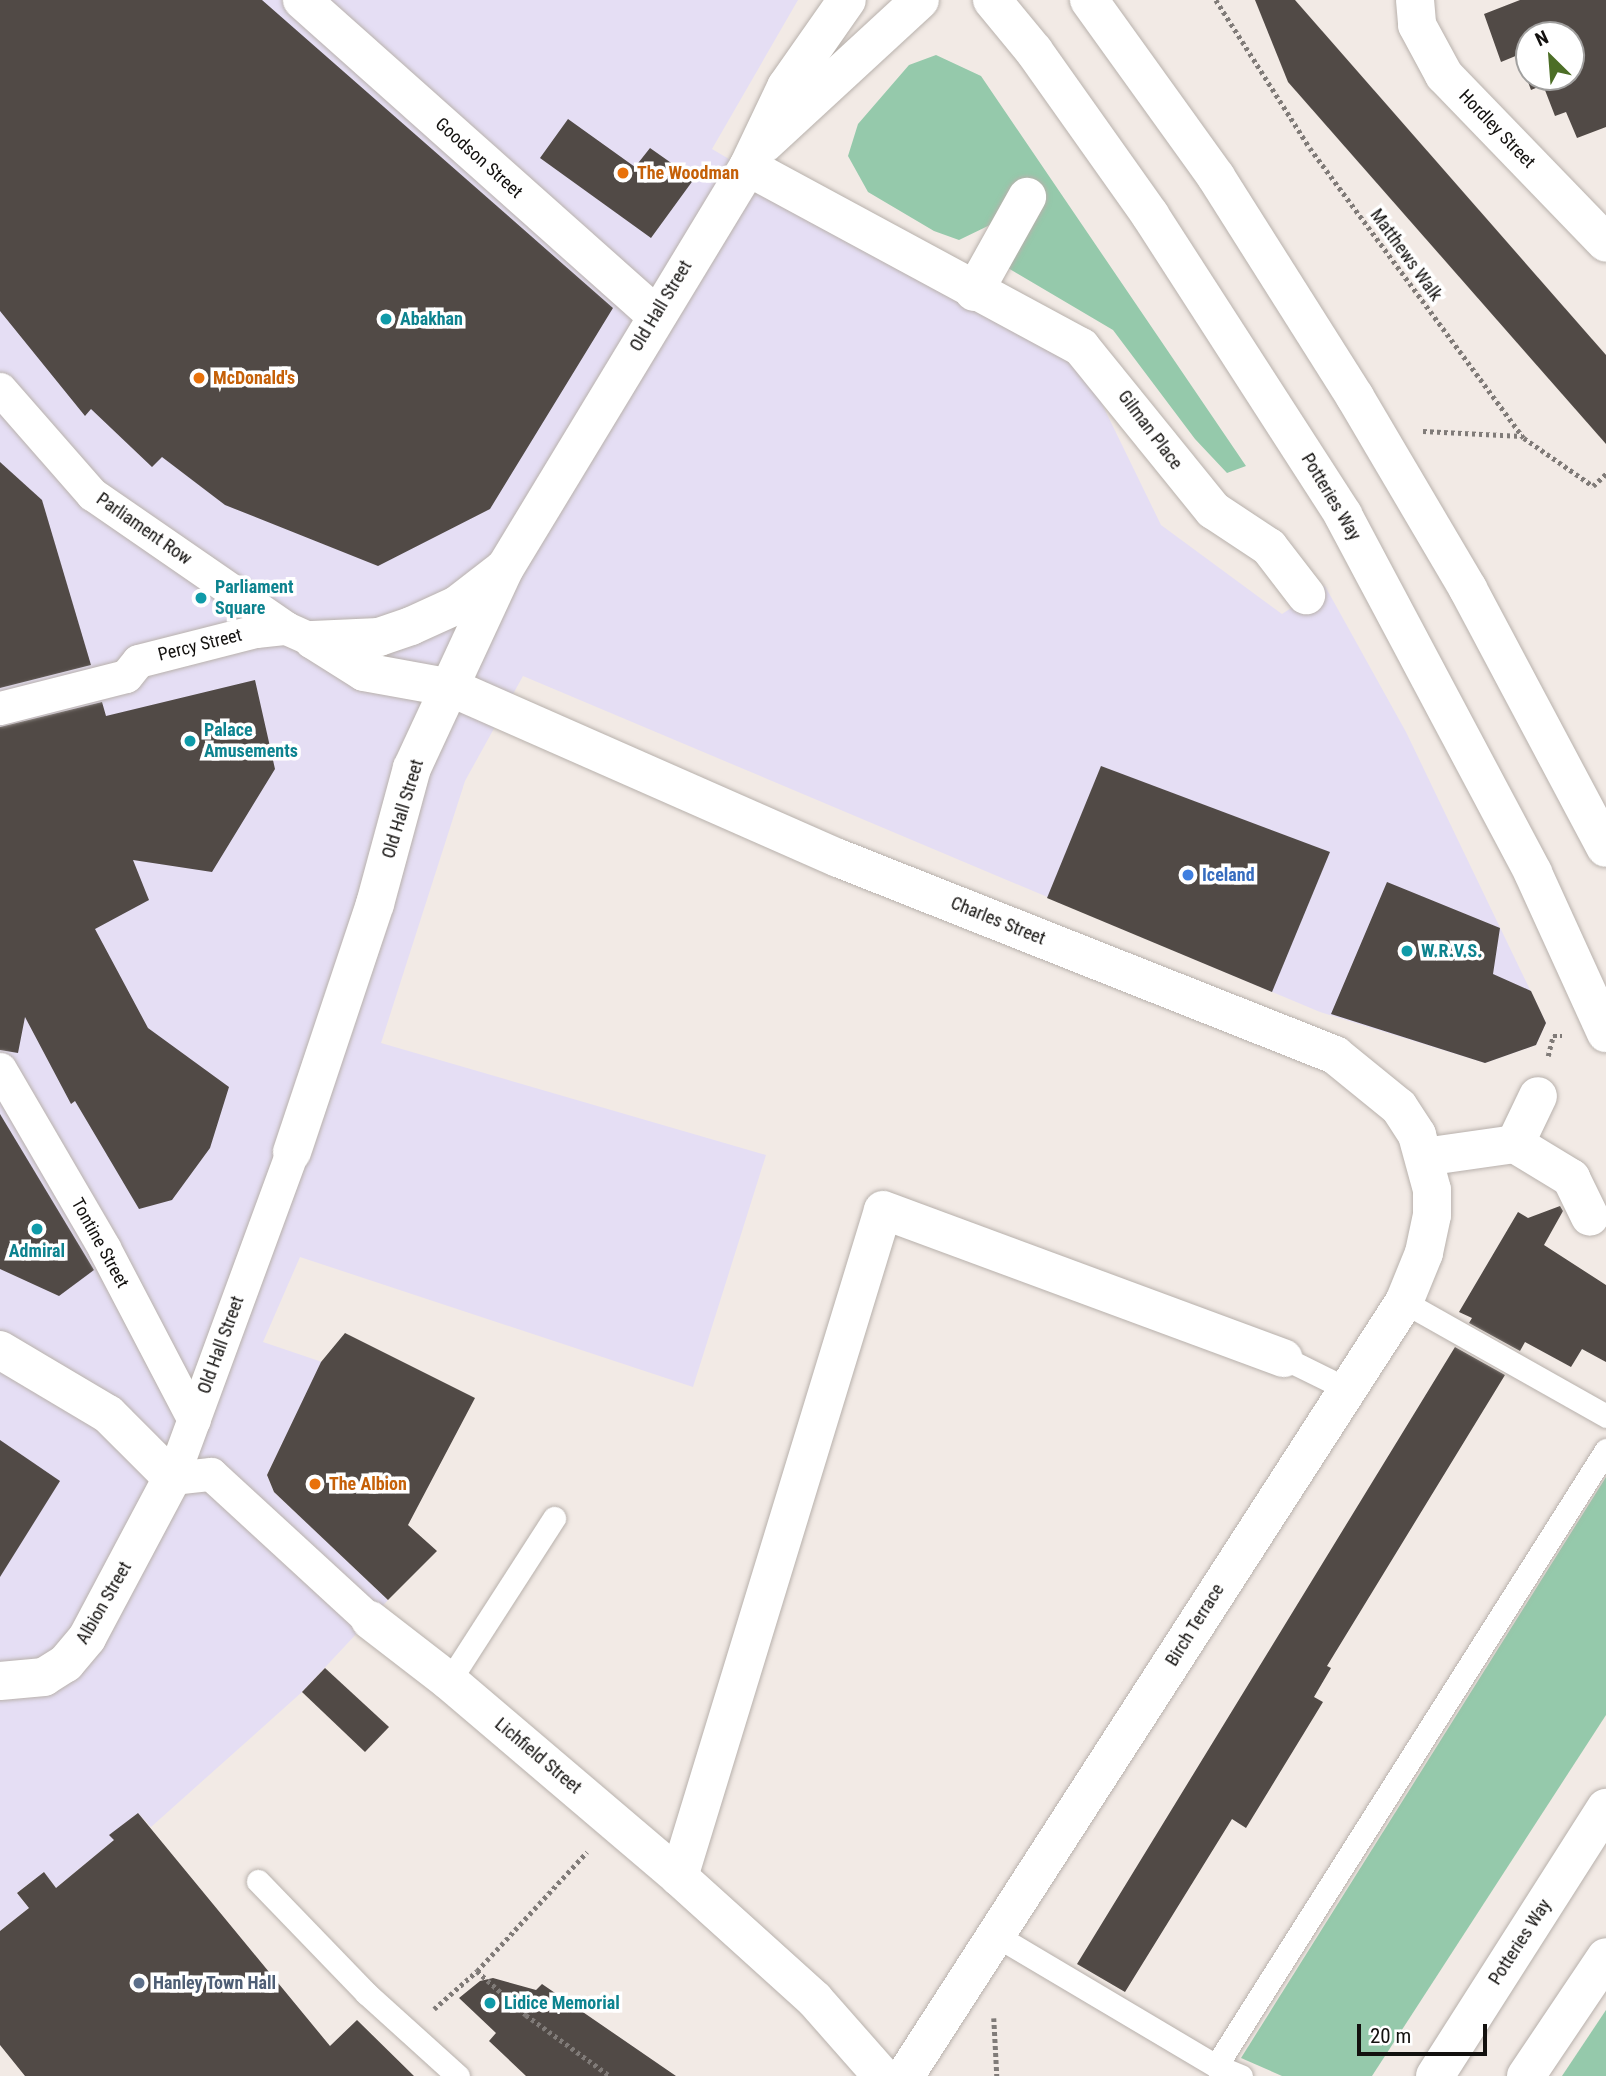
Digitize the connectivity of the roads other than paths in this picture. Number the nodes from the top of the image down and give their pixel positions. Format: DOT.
graph roads {
  1 [pos="302,0"];
  2 [pos="848,0"];
  3 [pos="920,0"];
  4 [pos="992,0"];
  5 [pos="1089,0"];
  6 [pos="1415,0"];
  7 [pos="752,158"];
  8 [pos="1027,197"];
  9 [pos="1606,243"];
  10 [pos="974,292"];
  11 [pos="655,315"];
  12 [pos="0,389"];
  13 [pos="505,568"];
  14 [pos="1306,595"];
  15 [pos="300,634"];
  16 [pos="452,688"];
  17 [pos="0,708"];
  18 [pos="1606,848"];
  19 [pos="1606,1033"];
  20 [pos="0,1069"];
  21 [pos="1538,1096"];
  22 [pos="1515,1144"];
  23 [pos="292,1152"];
  24 [pos="1424,1157"];
  25 [pos="1590,1217"];
  26 [pos="1404,1302"];
  27 [pos="0,1350"];
  28 [pos="1284,1358"];
  29 [pos="1347,1389"];
  30 [pos="1606,1416"];
  31 [pos="194,1420"];
  32 [pos="1606,1450"];
  33 [pos="172,1478"];
  34 [pos="554,1518"];
  35 [pos="370,1620"];
  36 [pos="0,1681"];
  37 [pos="449,1681"];
  38 [pos="1606,1808"];
  39 [pos="679,1877"];
  40 [pos="258,1881"];
  41 [pos="997,1936"];
  42 [pos="1606,1957"];
  43 [pos="1216,2066"];
  44 [pos="458,2076"];
  45 [pos="881,2076"];
  46 [pos="905,2076"];
  47 [pos="1241,2076"];
  48 [pos="1435,2076"];
  49 [pos="1526,2076"];
  1 -- 11 [label="main road, Goodson Street"];
  2 -- 7 [label="main road, Old Hall Street"];
  3 -- 7 [label="main road, Old Hall Street"];
  4 -- 19 [label="main road, Potteries Way"];
  5 -- 18 [label="main road"];
  6 -- 9 [label="main road, Hordley Street"];
  7 -- 10 [label="main road, Gilman Place"];
  7 -- 11 [label="main road, Old Hall Street"];
  8 -- 10 [label="main road"];
  10 -- 14 [label="main road, Gilman Place"];
  11 -- 13 [label="main road, Old Hall Street"];
  12 -- 15 [label="street, Parliament Row"];
  13 -- 15 [label="main road"];
  13 -- 16 [label="main road, Old Hall Street"];
  15 -- 16 [label="main road, Parliament Row"];
  15 -- 17 [label="street, Percy Street"];
  16 -- 23 [label="main road, Old Hall Street"];
  16 -- 24 [label="main road, Charles Street"];
  20 -- 31 [label="street, Tontine Street"];
  21 -- 22 [label="main road"];
  22 -- 24 [label="main road"];
  22 -- 25 [label="main road"];
  23 -- 31 [label="street, Old Hall Street"];
  24 -- 26 [label="main road, Birch Terrace"];
  26 -- 29 [label="main road, Birch Terrace"];
  26 -- 30 [label="lane"];
  27 -- 33 [label="main road"];
  28 -- 29 [label="lane"];
  28 -- 39 [label="main road"];
  29 -- 41 [label="main road, Birch Terrace"];
  31 -- 33 [label="street, Old Hall Street"];
  32 -- 43 [label="lane"];
  33 -- 35 [label="street, Lichfield Street"];
  33 -- 36 [label="main road, Albion Street"];
  34 -- 37 [label="lane"];
  35 -- 37 [label="main road, Lichfield Street"];
  37 -- 39 [label="main road, Lichfield Street"];
  38 -- 48 [label="main road, Potteries Way"];
  39 -- 45 [label="main road, Lichfield Street"];
  40 -- 44 [label="lane"];
  41 -- 43 [label="lane"];
  41 -- 46 [label="main road, Birch Terrace"];
  42 -- 49 [label="main road"];
  43 -- 47 [label="lane"];
}
